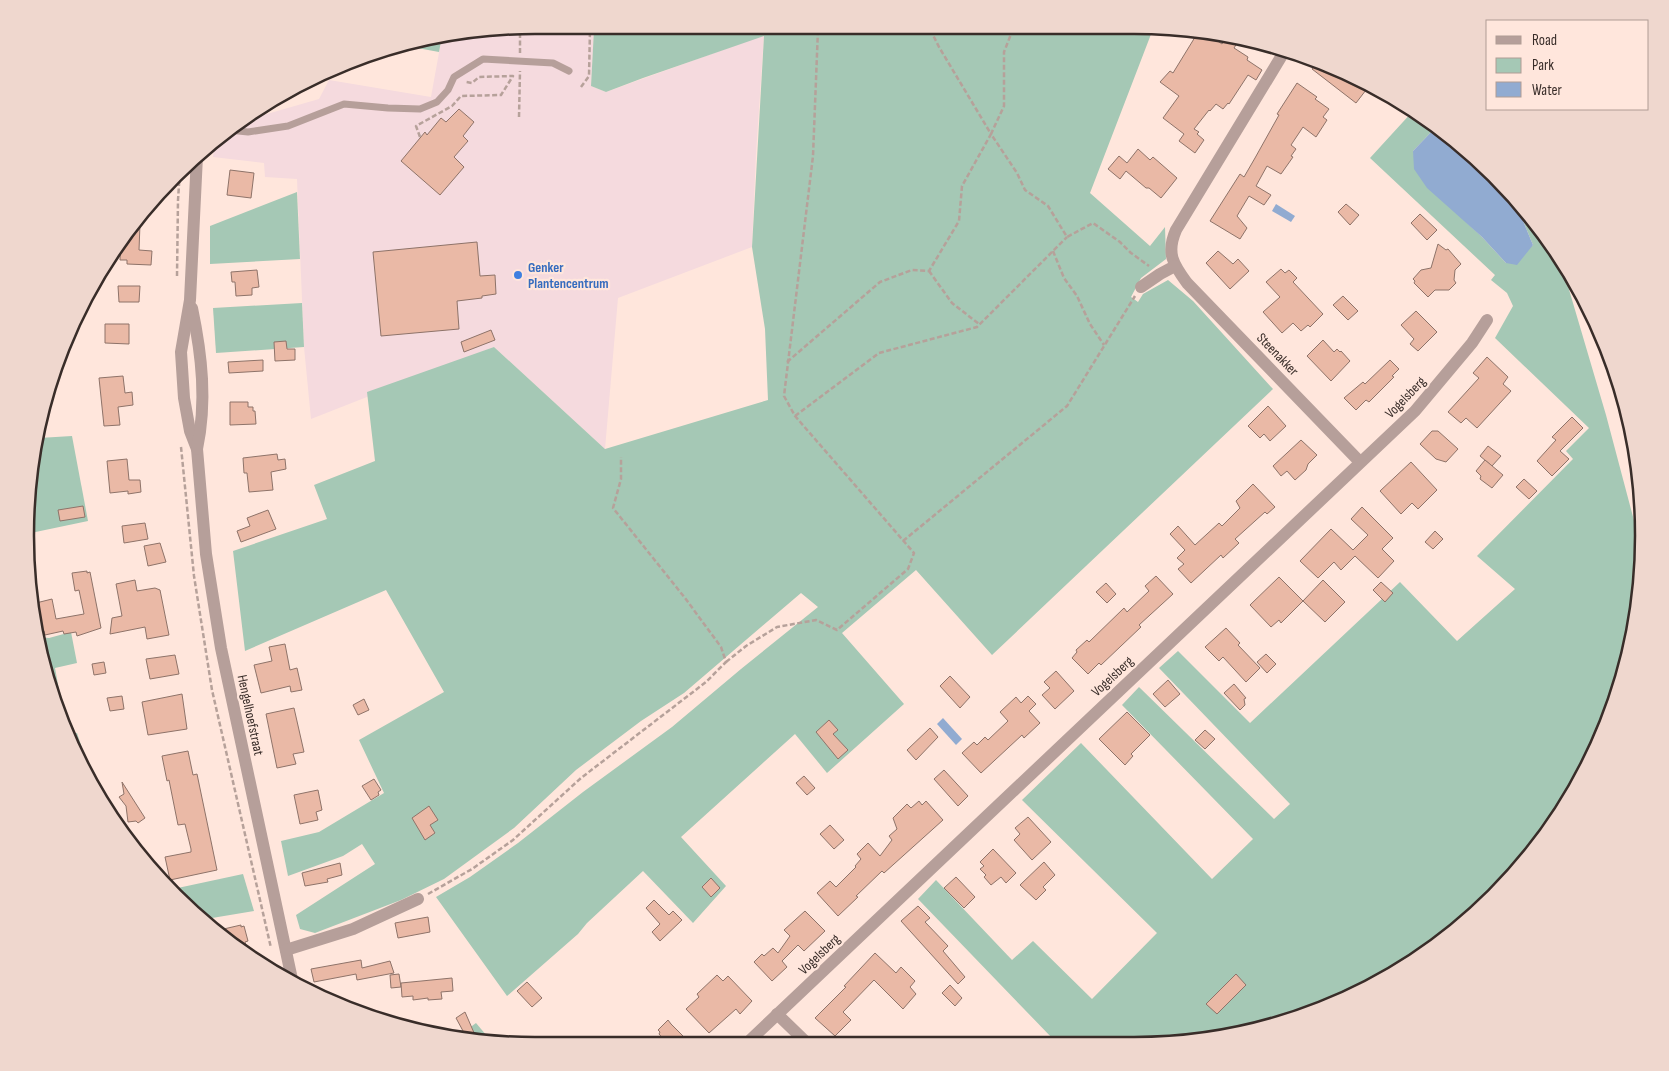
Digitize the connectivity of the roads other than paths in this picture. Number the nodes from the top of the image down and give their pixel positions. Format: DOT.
graph roads {
  1 [pos="1281,56"];
  2 [pos="569,70"];
  3 [pos="239,131"];
  4 [pos="197,166"];
  5 [pos="1175,266"];
  6 [pos="1141,286"];
  7 [pos="190,300"];
  8 [pos="1487,320"];
  9 [pos="197,449"];
  10 [pos="1360,462"];
  11 [pos="418,899"];
  12 [pos="286,950"];
  13 [pos="291,973"];
  14 [pos="778,1014"];
  15 [pos="753,1037"];
  16 [pos="801,1037"];
  1 -- 5 [label="street, Steenakker"];
  2 -- 3 [label="lane"];
  4 -- 7 [label="street, Hengelhoefstraat"];
  5 -- 6 [label="street"];
  5 -- 10 [label="street, Steenakker"];
  7 -- 9 [label="street, Hengelhoefstraat"];
  7 -- 9 [label="street, Hengelhoefstraat"];
  8 -- 10 [label="street, Vogelsberg"];
  9 -- 12 [label="street, Hengelhoefstraat"];
  10 -- 14 [label="street, Vogelsberg"];
  11 -- 12 [label="street"];
  12 -- 13 [label="street, Hengelhoefstraat"];
  14 -- 15 [label="street, Vogelsberg"];
  14 -- 16 [label="street"];
}
